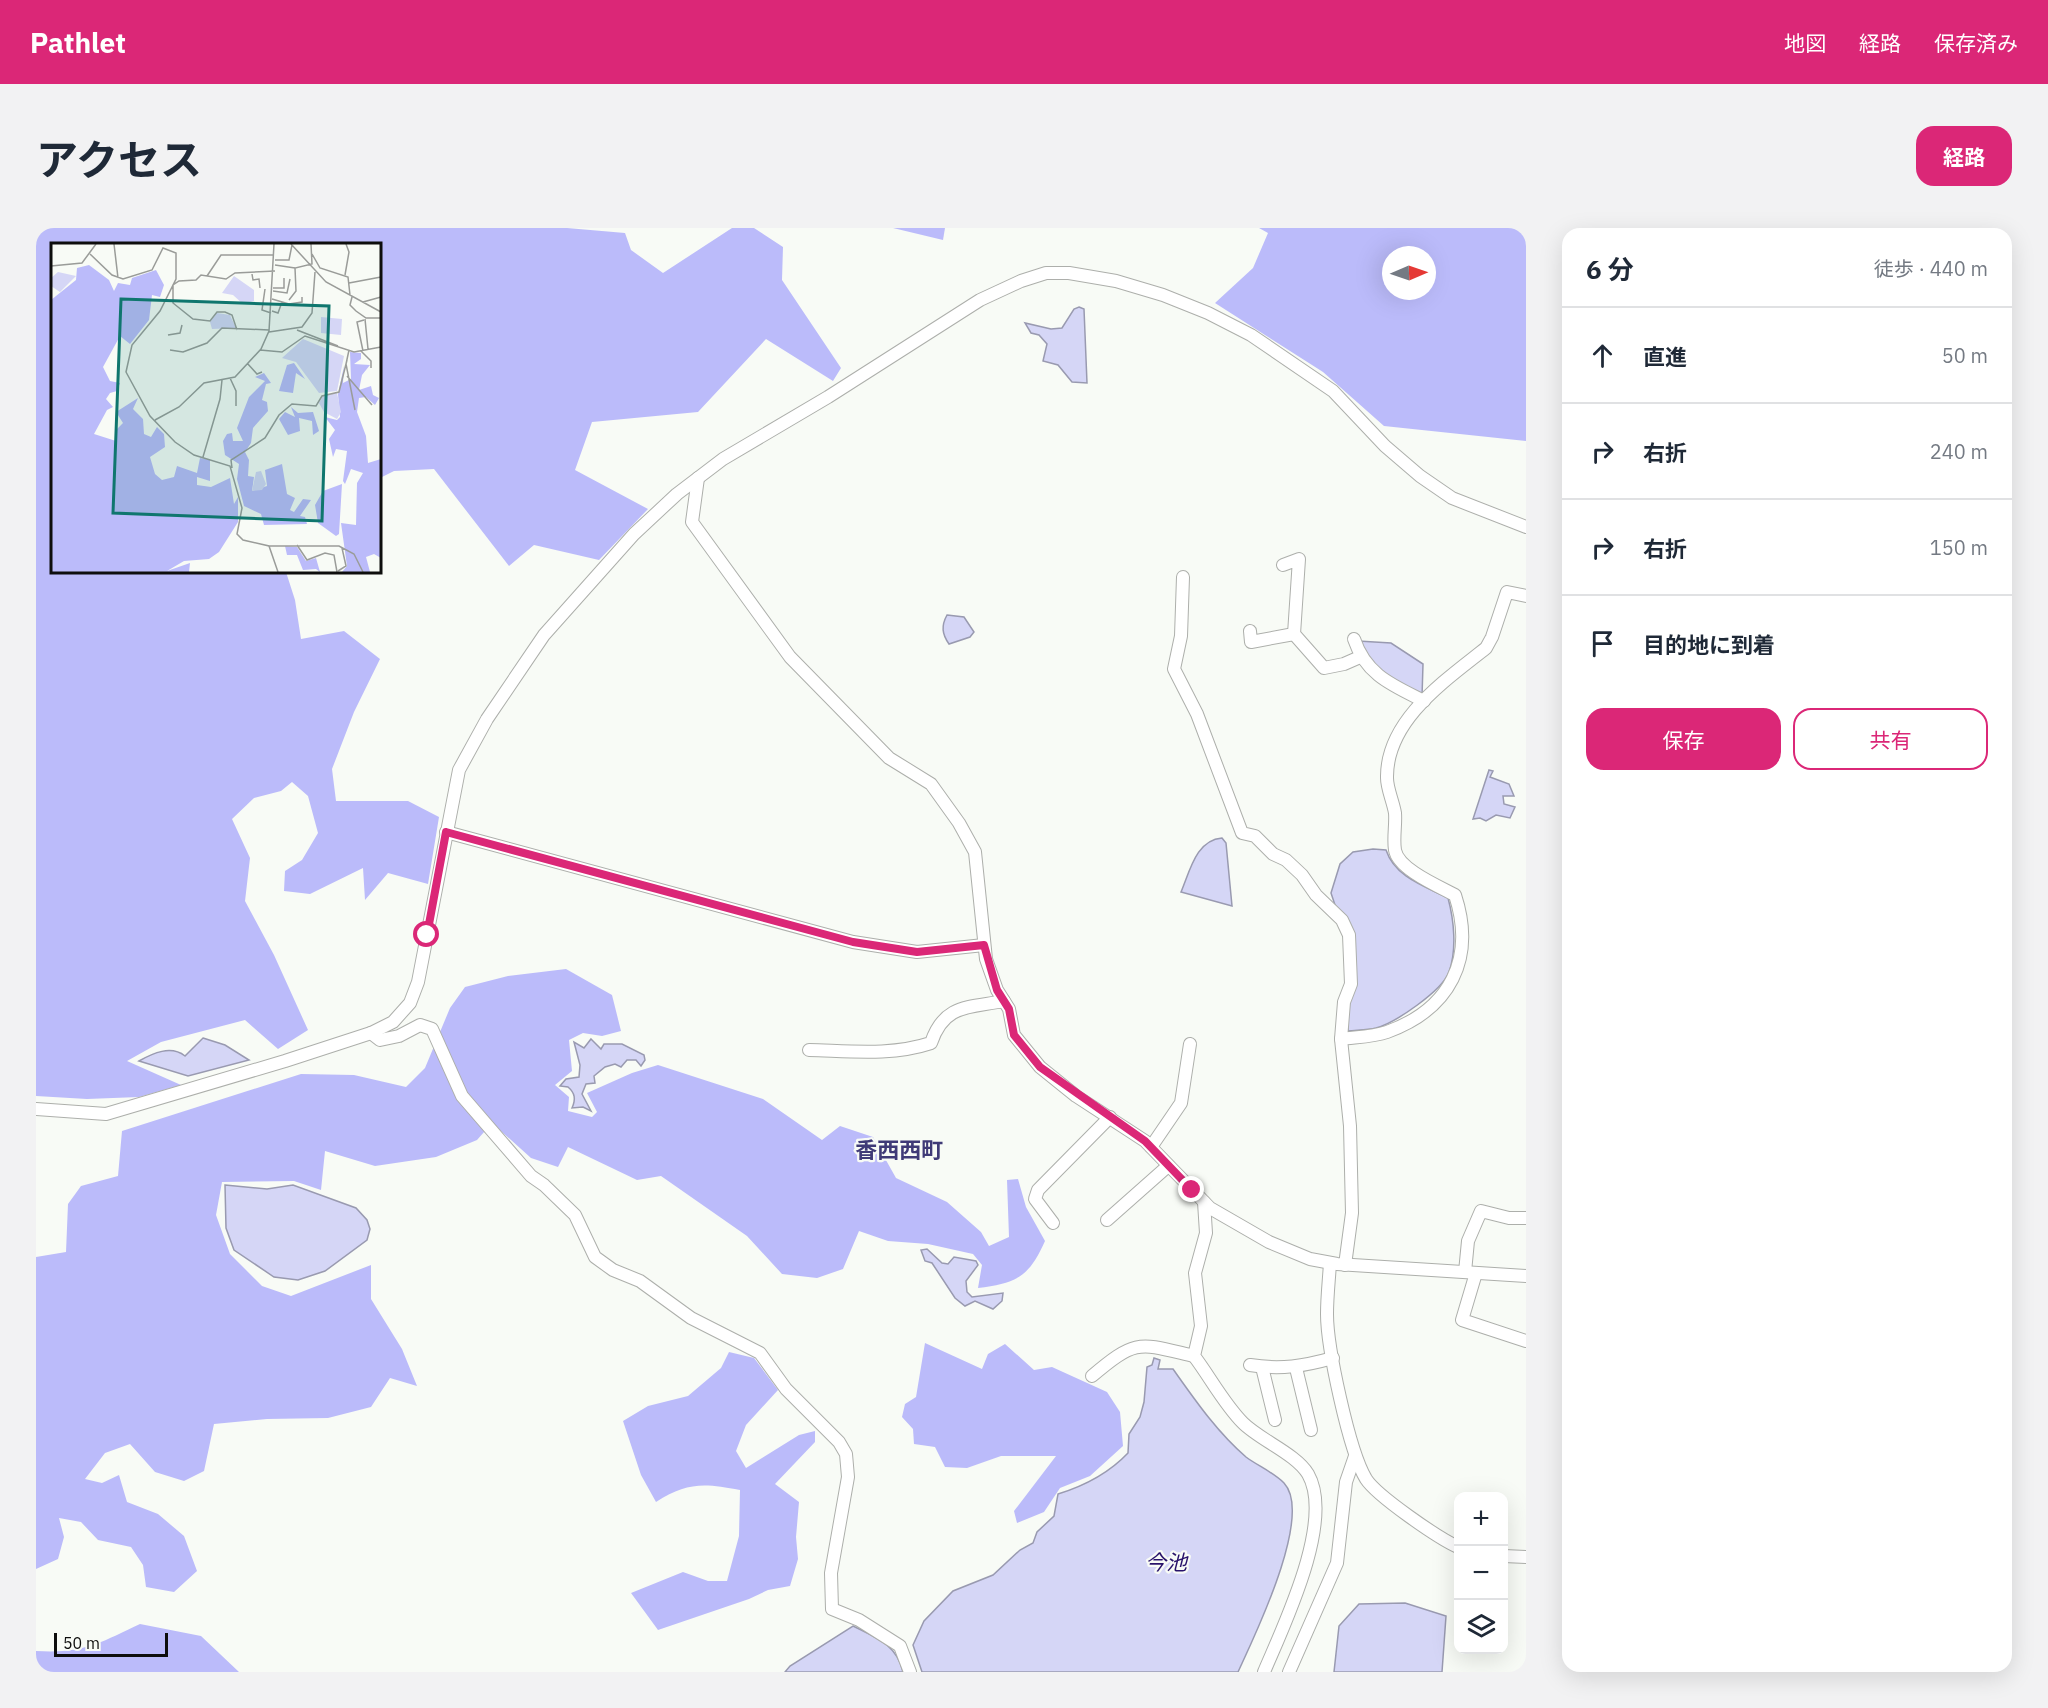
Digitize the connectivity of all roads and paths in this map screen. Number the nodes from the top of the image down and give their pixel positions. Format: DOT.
graph roads {
  1 [pos="698,478"];
  2 [pos="1526,527"];
  3 [pos="1283,565"];
  4 [pos="1183,578"];
  5 [pos="1526,596"];
  6 [pos="1250,631"];
  7 [pos="1294,634"];
  8 [pos="1354,639"];
  9 [pos="1360,657"];
  10 [pos="1424,701"];
  11 [pos="446,832"];
  12 [pos="984,945"];
  13 [pos="1004,1001"];
  14 [pos="370,1033"];
  15 [pos="1341,1039"];
  16 [pos="1190,1044"];
  17 [pos="809,1050"];
  18 [pos="36,1109"];
  19 [pos="1110,1117"];
  20 [pos="1151,1147"];
  21 [pos="1168,1166"];
  22 [pos="1204,1202"];
  23 [pos="1526,1218"];
  24 [pos="1107,1220"];
  25 [pos="1053,1223"];
  26 [pos="1330,1263"];
  27 [pos="1345,1265"];
  28 [pos="1471,1272"];
  29 [pos="1526,1276"];
  30 [pos="1526,1341"];
  31 [pos="1194,1356"];
  32 [pos="1333,1358"];
  33 [pos="1296,1368"];
  34 [pos="1092,1376"];
  35 [pos="1275,1420"];
  36 [pos="1311,1430"];
  37 [pos="1355,1456"];
  38 [pos="1454,1543"];
  39 [pos="1508,1556"];
  40 [pos="1526,1557"];
  41 [pos="910,1672"];
  42 [pos="1264,1672"];
  43 [pos="1289,1672"];
  1 -- 2 [label="street"];
  1 -- 11 [label="street"];
  1 -- 12 [label="street"];
  3 -- 7 [label="street"];
  4 -- 15 [label="street"];
  5 -- 10 [label="street"];
  6 -- 7 [label="street"];
  7 -- 9 [label="street"];
  8 -- 9 [label="street"];
  9 -- 10 [label="street"];
  10 -- 15 [label="street"];
  11 -- 12 [label="street"];
  11 -- 14 [label="street"];
  12 -- 13 [label="street"];
  13 -- 17 [label="street"];
  13 -- 19 [label="street"];
  14 -- 18 [label="street"];
  14 -- 41 [label="street"];
  15 -- 27 [label="street"];
  16 -- 20 [label="street"];
  19 -- 20 [label="street"];
  19 -- 25 [label="street"];
  20 -- 21 [label="street"];
  21 -- 22 [label="street"];
  21 -- 24 [label="street"];
  22 -- 26 [label="street"];
  22 -- 31 [label="street"];
  23 -- 28 [label="street"];
  26 -- 27 [label="street"];
  26 -- 32 [label="street"];
  27 -- 28 [label="street"];
  28 -- 29 [label="street"];
  28 -- 30 [label="street"];
  31 -- 34 [label="street"];
  31 -- 42 [label="street"];
  32 -- 33 [label="street"];
  32 -- 37 [label="street"];
  33 -- 35 [label="street"];
  33 -- 36 [label="street"];
  37 -- 38 [label="street"];
  37 -- 43 [label="street"];
  39 -- 40 [label="street"];
}
